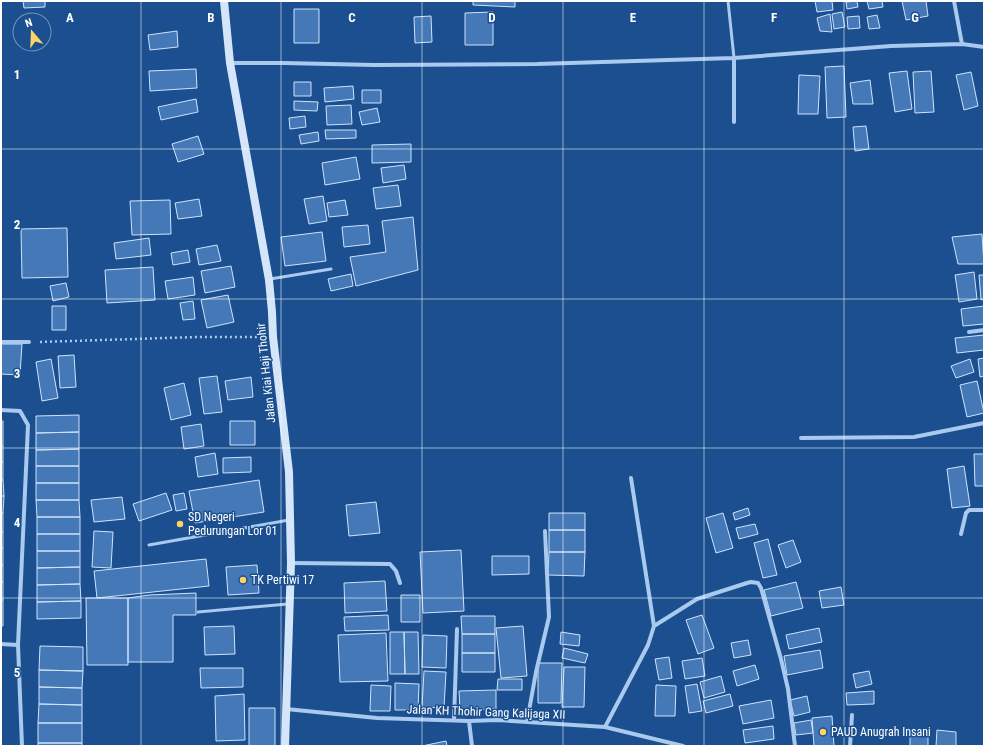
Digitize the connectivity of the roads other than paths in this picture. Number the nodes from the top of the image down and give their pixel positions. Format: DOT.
graph roads {
  1 [pos="224,1"];
  2 [pos="728,1"];
  3 [pos="954,1"];
  4 [pos="962,44"];
  5 [pos="984,47"];
  6 [pos="734,58"];
  7 [pos="230,63"];
  8 [pos="734,122"];
  9 [pos="331,269"];
  10 [pos="269,280"];
  11 [pos="984,330"];
  12 [pos="969,332"];
  13 [pos="1,342"];
  14 [pos="28,342"];
  15 [pos="1,410"];
  16 [pos="984,423"];
  17 [pos="801,438"];
  18 [pos="631,478"];
  19 [pos="984,510"];
  20 [pos="290,520"];
  21 [pos="545,531"];
  22 [pos="961,534"];
  23 [pos="149,546"];
  24 [pos="290,563"];
  25 [pos="400,583"];
  26 [pos="290,604"];
  27 [pos="198,612"];
  28 [pos="654,626"];
  29 [pos="457,629"];
  30 [pos="1,644"];
  31 [pos="18,645"];
  32 [pos="286,709"];
  33 [pos="852,716"];
  34 [pos="454,720"];
  35 [pos="470,721"];
  36 [pos="527,722"];
  37 [pos="604,727"];
  38 [pos="22,746"];
  39 [pos="286,746"];
  40 [pos="472,746"];
  41 [pos="683,746"];
  42 [pos="795,746"];
  43 [pos="850,746"];
  1 -- 7 [label="street, Jalan Kiai Haji Thohir"];
  2 -- 6 [label="lane"];
  3 -- 4 [label="street"];
  4 -- 5 [label="street"];
  4 -- 6 [label="street"];
  6 -- 7 [label="street"];
  6 -- 8 [label="street"];
  7 -- 10 [label="street, Jalan Kiai Haji Thohir"];
  9 -- 10 [label="lane"];
  10 -- 20 [label="street, Jalan Kiai Haji Thohir"];
  11 -- 12 [label="street"];
  13 -- 14 [label="street"];
  15 -- 31 [label="street"];
  16 -- 17 [label="street"];
  18 -- 28 [label="street"];
  19 -- 22 [label="street"];
  20 -- 23 [label="lane"];
  20 -- 24 [label="street, Jalan Kiai Haji Thohir"];
  21 -- 36 [label="street"];
  24 -- 25 [label="street"];
  24 -- 26 [label="street, Jalan Kiai Haji Thohir"];
  26 -- 27 [label="lane"];
  26 -- 32 [label="street, Jalan Kiai Haji Thohir"];
  28 -- 37 [label="street"];
  28 -- 42 [label="street"];
  29 -- 34 [label="street"];
  30 -- 31 [label="street"];
  31 -- 38 [label="street"];
  32 -- 34 [label="street, Jalan KH Thohir Gang Kalijaga XII"];
  32 -- 39 [label="street, Jalan Kiai Haji Thohir"];
  33 -- 43 [label="street"];
  34 -- 35 [label="street, Jalan KH Thohir Gang Kalijaga XII"];
  35 -- 36 [label="street, Jalan KH Thohir Gang Kalijaga XII"];
  35 -- 40 [label="street"];
  36 -- 37 [label="street, Jalan KH Thohir Gang Kalijaga XII"];
  37 -- 41 [label="street, Jalan KH Thohir Gang Kalijaga XII"];
}
